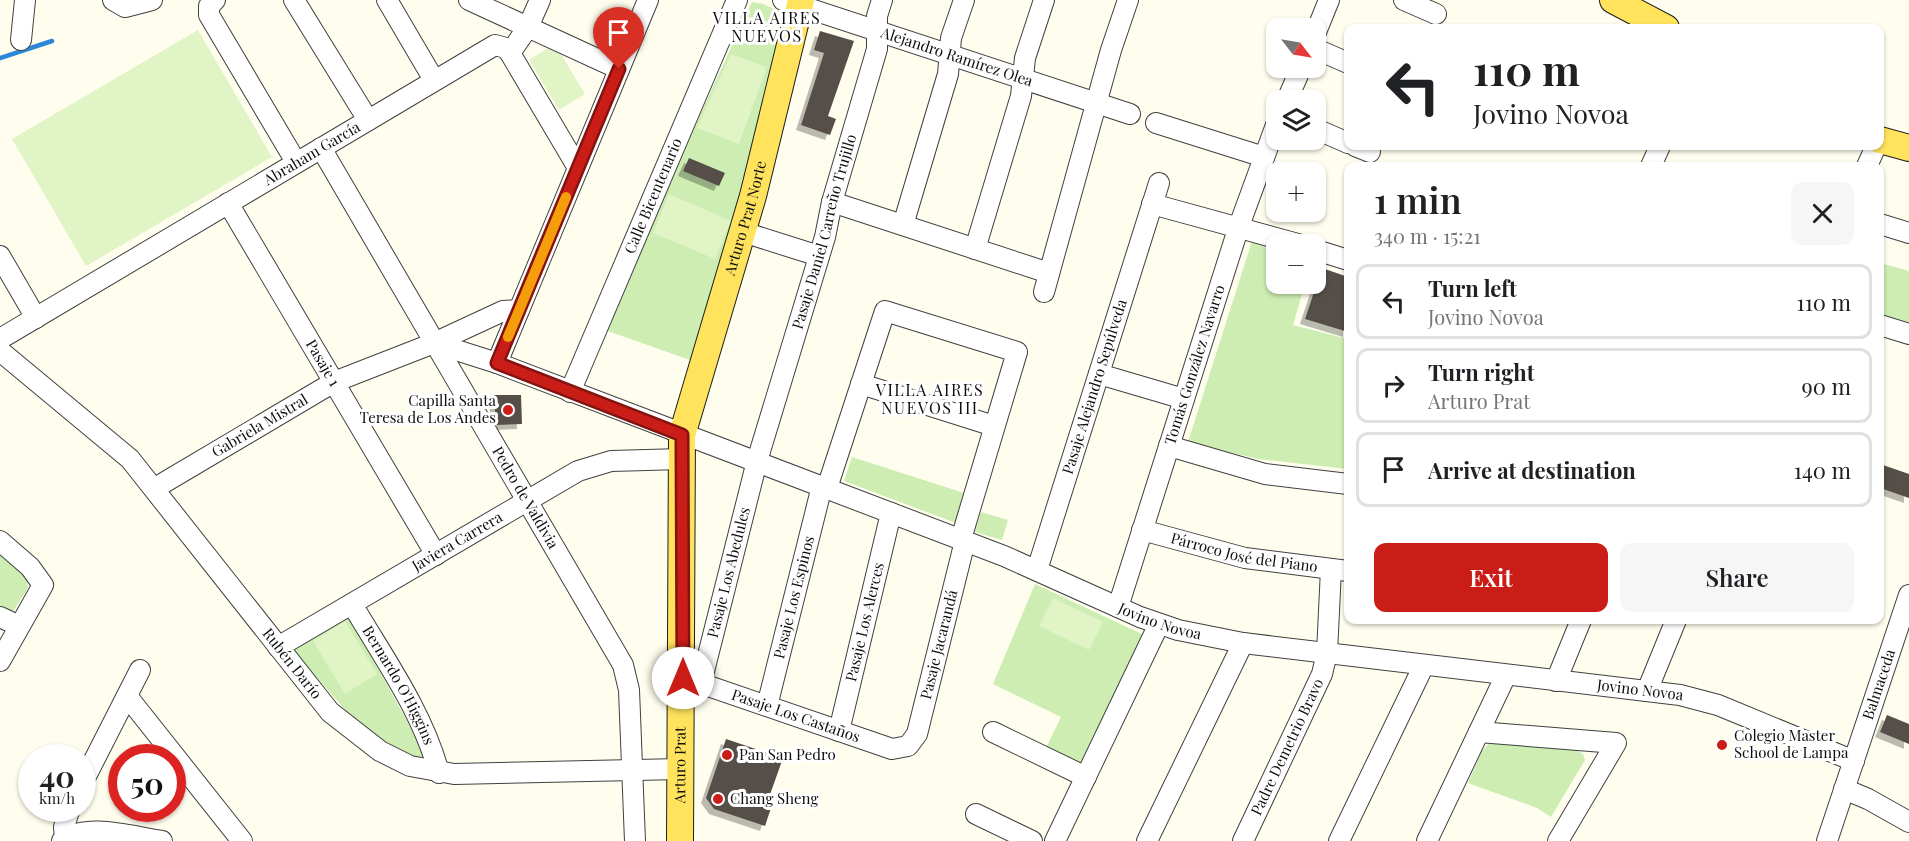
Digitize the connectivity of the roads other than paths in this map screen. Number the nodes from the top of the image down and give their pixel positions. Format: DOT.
graph roads {
  1 [pos="26,0"];
  2 [pos="113,0"];
  3 [pos="152,0"];
  4 [pos="215,0"];
  5 [pos="294,0"];
  6 [pos="387,0"];
  7 [pos="469,0"];
  8 [pos="540,0"];
  9 [pos="648,0"];
  10 [pos="737,0"];
  11 [pos="882,0"];
  12 [pos="964,0"];
  13 [pos="1044,0"];
  14 [pos="1128,0"];
  15 [pos="1329,0"];
  16 [pos="1404,0"];
  17 [pos="1613,0"];
  18 [pos="795,2"];
  19 [pos="1436,14"];
  20 [pos="1322,18"];
  21 [pos="1658,24"];
  22 [pos="528,27"];
  23 [pos="877,31"];
  24 [pos="21,40"];
  25 [pos="510,52"];
  26 [pos="1326,53"];
  27 [pos="950,55"];
  28 [pos="1344,61"];
  29 [pos="619,69"];
  30 [pos="1023,79"];
  31 [pos="434,80"];
  32 [pos="1097,104"];
  33 [pos="1130,114"];
  34 [pos="368,120"];
  35 [pos="1156,123"];
  36 [pos="1326,133"];
  37 [pos="1344,141"];
  38 [pos="1884,141"];
  39 [pos="321,148"];
  40 [pos="1909,148"];
  41 [pos="1267,150"];
  42 [pos="1264,157"];
  43 [pos="296,162"];
  44 [pos="578,168"];
  45 [pos="1159,183"];
  46 [pos="832,202"];
  47 [pos="228,203"];
  48 [pos="1152,204"];
  49 [pos="903,225"];
  50 [pos="1884,225"];
  51 [pos="1239,226"];
  52 [pos="743,232"];
  53 [pos="1909,233"];
  54 [pos="1266,234"];
  55 [pos="975,249"];
  56 [pos="1326,253"];
  57 [pos="0,256"];
  58 [pos="819,256"];
  59 [pos="1344,259"];
  60 [pos="7,278"];
  61 [pos="519,310"];
  62 [pos="885,311"];
  63 [pos="36,318"];
  64 [pos="1884,326"];
  65 [pos="1909,334"];
  66 [pos="0,339"];
  67 [pos="434,343"];
  68 [pos="0,351"];
  69 [pos="497,363"];
  70 [pos="1099,374"];
  71 [pos="334,381"];
  72 [pos="861,384"];
  73 [pos="570,392"];
  74 [pos="1184,399"];
  75 [pos="994,426"];
  76 [pos="1169,446"];
  77 [pos="682,447"];
  78 [pos="757,461"];
  79 [pos="1344,484"];
  80 [pos="824,487"];
  81 [pos="156,488"];
  82 [pos="527,500"];
  83 [pos="891,513"];
  84 [pos="1142,530"];
  85 [pos="963,540"];
  86 [pos="0,541"];
  87 [pos="436,555"];
  88 [pos="1037,570"];
  89 [pos="1340,570"];
  90 [pos="351,604"];
  91 [pos="1907,605"];
  92 [pos="1118,607"];
  93 [pos="0,617"];
  94 [pos="1159,624"];
  95 [pos="1579,624"];
  96 [pos="1674,624"];
  97 [pos="20,626"];
  98 [pos="1243,643"];
  99 [pos="278,646"];
  100 [pos="1328,653"];
  101 [pos="0,661"];
  102 [pos="1424,665"];
  103 [pos="140,670"];
  104 [pos="1506,675"];
  105 [pos="692,681"];
  106 [pos="1556,681"];
  107 [pos="1647,691"];
  108 [pos="127,696"];
  109 [pos="767,706"];
  110 [pos="839,731"];
  111 [pos="993,732"];
  112 [pos="1479,732"];
  113 [pos="908,746"];
  114 [pos="96,757"];
  115 [pos="1854,761"];
  116 [pos="681,769"];
  117 [pos="632,771"];
  118 [pos="439,772"];
  119 [pos="1086,777"];
  120 [pos="1844,789"];
  121 [pos="976,814"];
  122 [pos="66,822"];
  123 [pos="1909,822"];
  124 [pos="63,840"];
  125 [pos="162,841"];
  126 [pos="242,841"];
  127 [pos="635,841"];
  128 [pos="680,841"];
  129 [pos="1032,841"];
  130 [pos="1055,841"];
  131 [pos="1147,841"];
  132 [pos="1243,841"];
  133 [pos="1339,841"];
  134 [pos="1427,841"];
  135 [pos="1558,841"];
  136 [pos="1827,841"];
  1 -- 24 [label="street"];
  2 -- 3 [label="street"];
  4 -- 43 [label="street"];
  5 -- 34 [label="street"];
  6 -- 31 [label="street"];
  7 -- 22 [label="street"];
  8 -- 22 [label="street"];
  9 -- 29 [label="street"];
  10 -- 73 [label="street, Calle Bicentenario"];
  11 -- 23 [label="street, Pasaje Daniel Carreño Trujillo"];
  12 -- 27 [label="street"];
  13 -- 30 [label="street"];
  14 -- 32 [label="street"];
  15 -- 20 [label="street"];
  16 -- 19 [label="street"];
  17 -- 21 [label="main road"];
  18 -- 23 [label="street, Alejandro Ramírez Olea"];
  18 -- 52 [label="main road, Arturo Prat Norte"];
  22 -- 25 [label="street"];
  22 -- 29 [label="street"];
  23 -- 27 [label="street, Alejandro Ramírez Olea"];
  23 -- 46 [label="street, Pasaje Daniel Carreño Trujillo"];
  25 -- 31 [label="street, Abraham García"];
  25 -- 44 [label="street"];
  26 -- 28 [label="street"];
  27 -- 30 [label="street, Alejandro Ramírez Olea"];
  27 -- 49 [label="street"];
  29 -- 44 [label="street"];
  30 -- 32 [label="street, Alejandro Ramírez Olea"];
  30 -- 55 [label="street"];
  31 -- 34 [label="street, Abraham García"];
  32 -- 33 [label="street, Alejandro Ramírez Olea"];
  32 -- 55 [label="street"];
  34 -- 39 [label="street, Abraham García"];
  35 -- 42 [label="street"];
  36 -- 37 [label="street"];
  38 -- 40 [label="main road"];
  39 -- 43 [label="street, Abraham García"];
  39 -- 67 [label="street, Pedro de Valdivia"];
  41 -- 42 [label="street, Tomás González Navarro"];
  42 -- 51 [label="street, Tomás González Navarro"];
  43 -- 47 [label="street, Abraham García"];
  44 -- 61 [label="street"];
  45 -- 48 [label="street, Pasaje Alejandro Sepúlveda"];
  46 -- 49 [label="street"];
  46 -- 58 [label="street, Pasaje Daniel Carreño Trujillo"];
  47 -- 63 [label="street, Abraham García"];
  47 -- 71 [label="street, Pasaje 1"];
  48 -- 51 [label="street"];
  48 -- 70 [label="street, Pasaje Alejandro Sepúlveda"];
  49 -- 55 [label="street"];
  50 -- 53 [label="street"];
  51 -- 54 [label="street"];
  51 -- 74 [label="street, Tomás González Navarro"];
  52 -- 58 [label="street"];
  52 -- 77 [label="main road, Arturo Prat Norte"];
  56 -- 59 [label="street"];
  57 -- 60 [label="street"];
  58 -- 78 [label="street, Pasaje Daniel Carreño Trujillo"];
  60 -- 63 [label="street"];
  61 -- 67 [label="street, Gabriela Mistral"];
  61 -- 69 [label="street"];
  62 -- 72 [label="street, Pasaje Los Espinos"];
  62 -- 75 [label="street, Pasaje Jacarandá"];
  63 -- 66 [label="street, Abraham García"];
  64 -- 65 [label="street"];
  67 -- 69 [label="street"];
  67 -- 71 [label="street, Gabriela Mistral"];
  67 -- 82 [label="street, Pedro de Valdivia"];
  68 -- 81 [label="street, Rubén Darío"];
  69 -- 73 [label="street, Jovino Novoa"];
  70 -- 74 [label="street"];
  70 -- 88 [label="street, Pasaje Alejandro Sepúlveda"];
  71 -- 81 [label="street, Gabriela Mistral"];
  71 -- 87 [label="street, Pasaje 1"];
  72 -- 75 [label="street"];
  72 -- 80 [label="street, Pasaje Los Espinos"];
  73 -- 77 [label="street, Jovino Novoa"];
  74 -- 76 [label="street, Tomás González Navarro"];
  75 -- 85 [label="street, Pasaje Jacarandá"];
  76 -- 79 [label="street"];
  76 -- 84 [label="street, Tomás González Navarro"];
  77 -- 78 [label="street, Jovino Novoa"];
  77 -- 82 [label="street, Javiera Carrera"];
  77 -- 105 [label="main road, Arturo Prat"];
  78 -- 80 [label="street, Jovino Novoa"];
  78 -- 105 [label="street, Pasaje Los Abedules"];
  80 -- 83 [label="street, Jovino Novoa"];
  80 -- 109 [label="street, Pasaje Los Espinos"];
  81 -- 99 [label="street, Rubén Darío"];
  82 -- 87 [label="street, Javiera Carrera"];
  82 -- 117 [label="street, Pedro de Valdivia"];
  83 -- 85 [label="street, Jovino Novoa"];
  83 -- 110 [label="street, Pasaje Los Alerces"];
  84 -- 89 [label="street, Párroco José del Piano"];
  84 -- 92 [label="street, Tomás González Navarro"];
  85 -- 88 [label="street, Jovino Novoa"];
  85 -- 113 [label="street, Pasaje Jacarandá"];
  86 -- 97 [label="street"];
  87 -- 90 [label="street, Javiera Carrera"];
  88 -- 92 [label="street, Jovino Novoa"];
  89 -- 100 [label="street, Padre Demetrio Bravo"];
  90 -- 99 [label="street, Javiera Carrera"];
  90 -- 118 [label="street, Bernardo O'Higgins"];
  91 -- 115 [label="street, Balmaceda"];
  92 -- 94 [label="street, Jovino Novoa"];
  93 -- 97 [label="street"];
  94 -- 98 [label="street, Jovino Novoa"];
  94 -- 119 [label="street"];
  95 -- 106 [label="street"];
  96 -- 107 [label="street"];
  97 -- 101 [label="street"];
  98 -- 100 [label="street, Jovino Novoa"];
  98 -- 131 [label="street"];
  99 -- 118 [label="street, Rubén Darío"];
  100 -- 102 [label="street, Jovino Novoa"];
  100 -- 132 [label="street, Padre Demetrio Bravo"];
  102 -- 104 [label="street, Jovino Novoa"];
  102 -- 133 [label="street"];
  103 -- 108 [label="street"];
  104 -- 106 [label="street, Jovino Novoa"];
  104 -- 112 [label="street"];
  105 -- 109 [label="street, Pasaje Los Castaños"];
  105 -- 116 [label="main road, Arturo Prat"];
  106 -- 107 [label="street, Jovino Novoa"];
  107 -- 115 [label="street, Jovino Novoa"];
  108 -- 114 [label="street"];
  108 -- 126 [label="street"];
  109 -- 110 [label="street, Pasaje Los Castaños"];
  110 -- 113 [label="street, Pasaje Los Castaños"];
  111 -- 119 [label="street"];
  112 -- 134 [label="street"];
  112 -- 135 [label="street"];
  115 -- 120 [label="street, Balmaceda"];
  116 -- 117 [label="street, Rubén Darío"];
  116 -- 128 [label="main road, Arturo Prat"];
  117 -- 118 [label="street, Rubén Darío"];
  117 -- 127 [label="street, Pedro de Valdivia"];
  119 -- 130 [label="street"];
  120 -- 123 [label="street"];
  120 -- 136 [label="street, Balmaceda"];
  121 -- 129 [label="street"];
  122 -- 124 [label="street"];
  124 -- 125 [label="street"];
}
